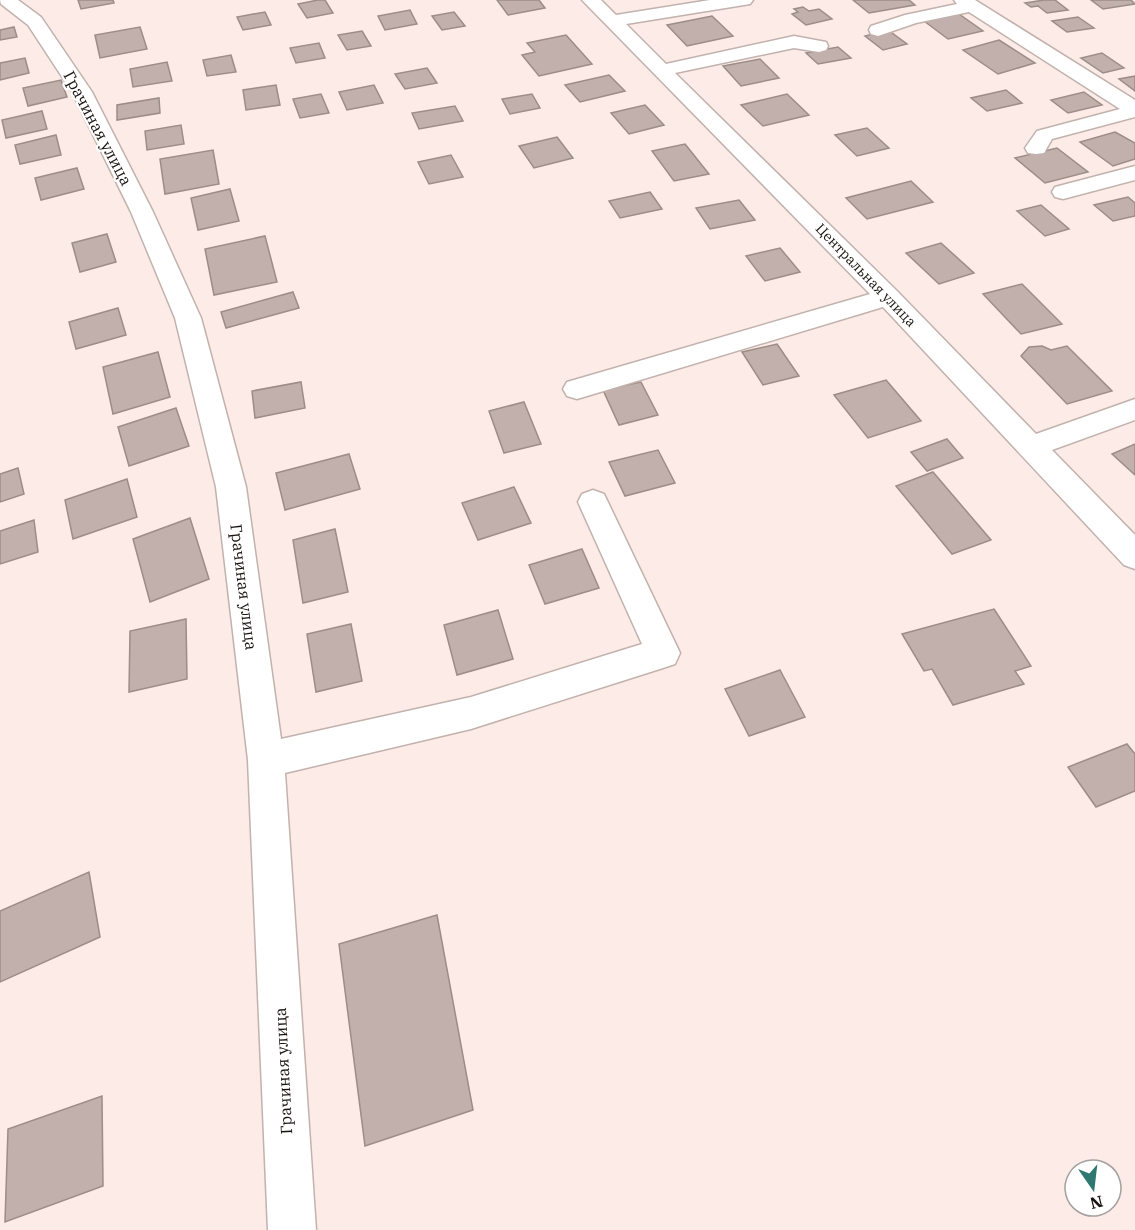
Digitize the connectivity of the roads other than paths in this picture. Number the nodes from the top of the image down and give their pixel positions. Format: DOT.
graph roads {
  1 [pos="7,0"];
  2 [pos="591,0"];
  3 [pos="744,0"];
  4 [pos="967,3"];
  5 [pos="612,21"];
  6 [pos="878,30"];
  7 [pos="819,46"];
  8 [pos="663,70"];
  9 [pos="1135,110"];
  10 [pos="1036,148"];
  11 [pos="1135,172"];
  12 [pos="1063,192"];
  13 [pos="888,297"];
  14 [pos="577,388"];
  15 [pos="1135,409"];
  16 [pos="1030,447"];
  17 [pos="593,502"];
  18 [pos="1135,556"];
  19 [pos="266,760"];
  20 [pos="292,1230"];
  1 -- 19 [label="street, Грачиная улица"];
  2 -- 5 [label="street, Центральная улица"];
  3 -- 5 [label="street"];
  4 -- 6 [label="street"];
  4 -- 9 [label="street"];
  5 -- 8 [label="street, Центральная улица"];
  7 -- 8 [label="street"];
  8 -- 13 [label="street, Центральная улица"];
  9 -- 10 [label="street"];
  11 -- 12 [label="street"];
  13 -- 14 [label="street"];
  13 -- 16 [label="street, Центральная улица"];
  15 -- 16 [label="street"];
  16 -- 18 [label="street, Центральная улица"];
  17 -- 19 [label="street"];
  19 -- 20 [label="street, Грачиная улица"];
}
